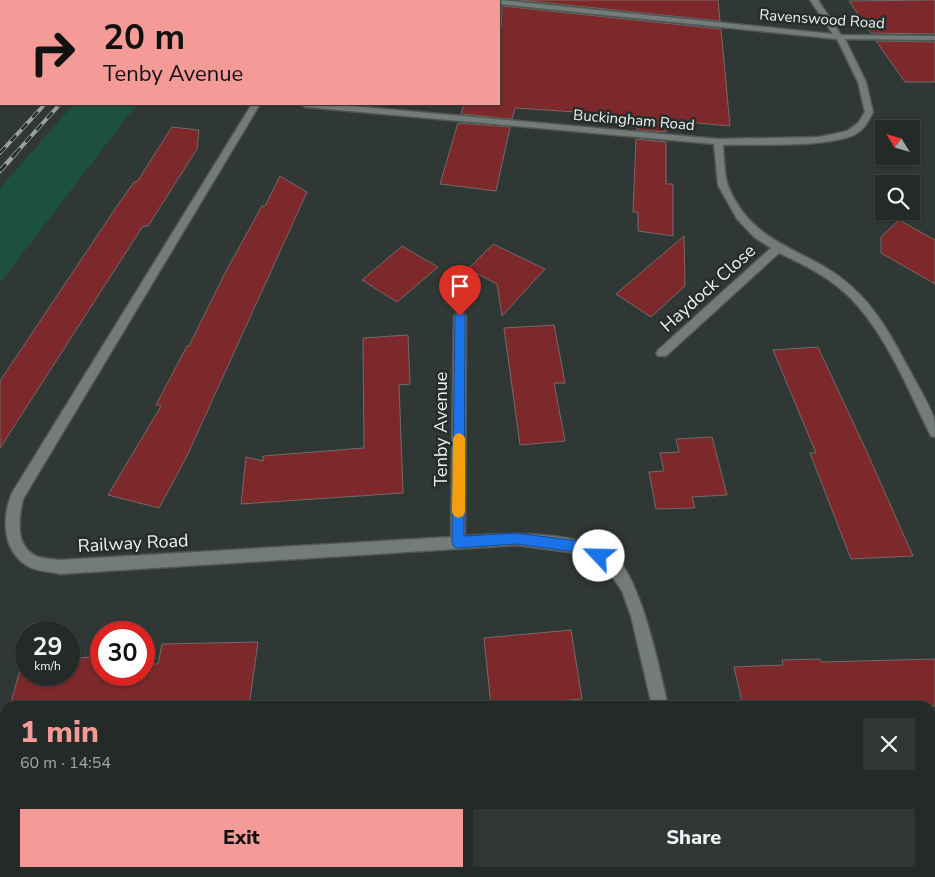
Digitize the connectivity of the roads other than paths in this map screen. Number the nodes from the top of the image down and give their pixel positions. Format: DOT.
graph roads {
  1 [pos="814,0"];
  2 [pos="500,2"];
  3 [pos="839,37"];
  4 [pos="935,38"];
  5 [pos="255,105"];
  6 [pos="316,105"];
  7 [pos="718,142"];
  8 [pos="778,248"];
  9 [pos="460,316"];
  10 [pos="662,353"];
  11 [pos="935,432"];
  12 [pos="458,542"];
  13 [pos="659,701"];
  1 -- 3 [label="street, Buckingham Road"];
  2 -- 3 [label="street, Ravenswood Road"];
  3 -- 4 [label="street, Ravenswood Road"];
  3 -- 7 [label="street, Buckingham Road"];
  5 -- 12 [label="street, Railway Road"];
  6 -- 7 [label="street, Buckingham Road"];
  7 -- 8 [label="street, Haydock Close"];
  8 -- 10 [label="street, Haydock Close"];
  8 -- 11 [label="street, Haydock Close"];
  9 -- 12 [label="street, Tenby Avenue"];
  12 -- 13 [label="street, Railway Road"];
}
